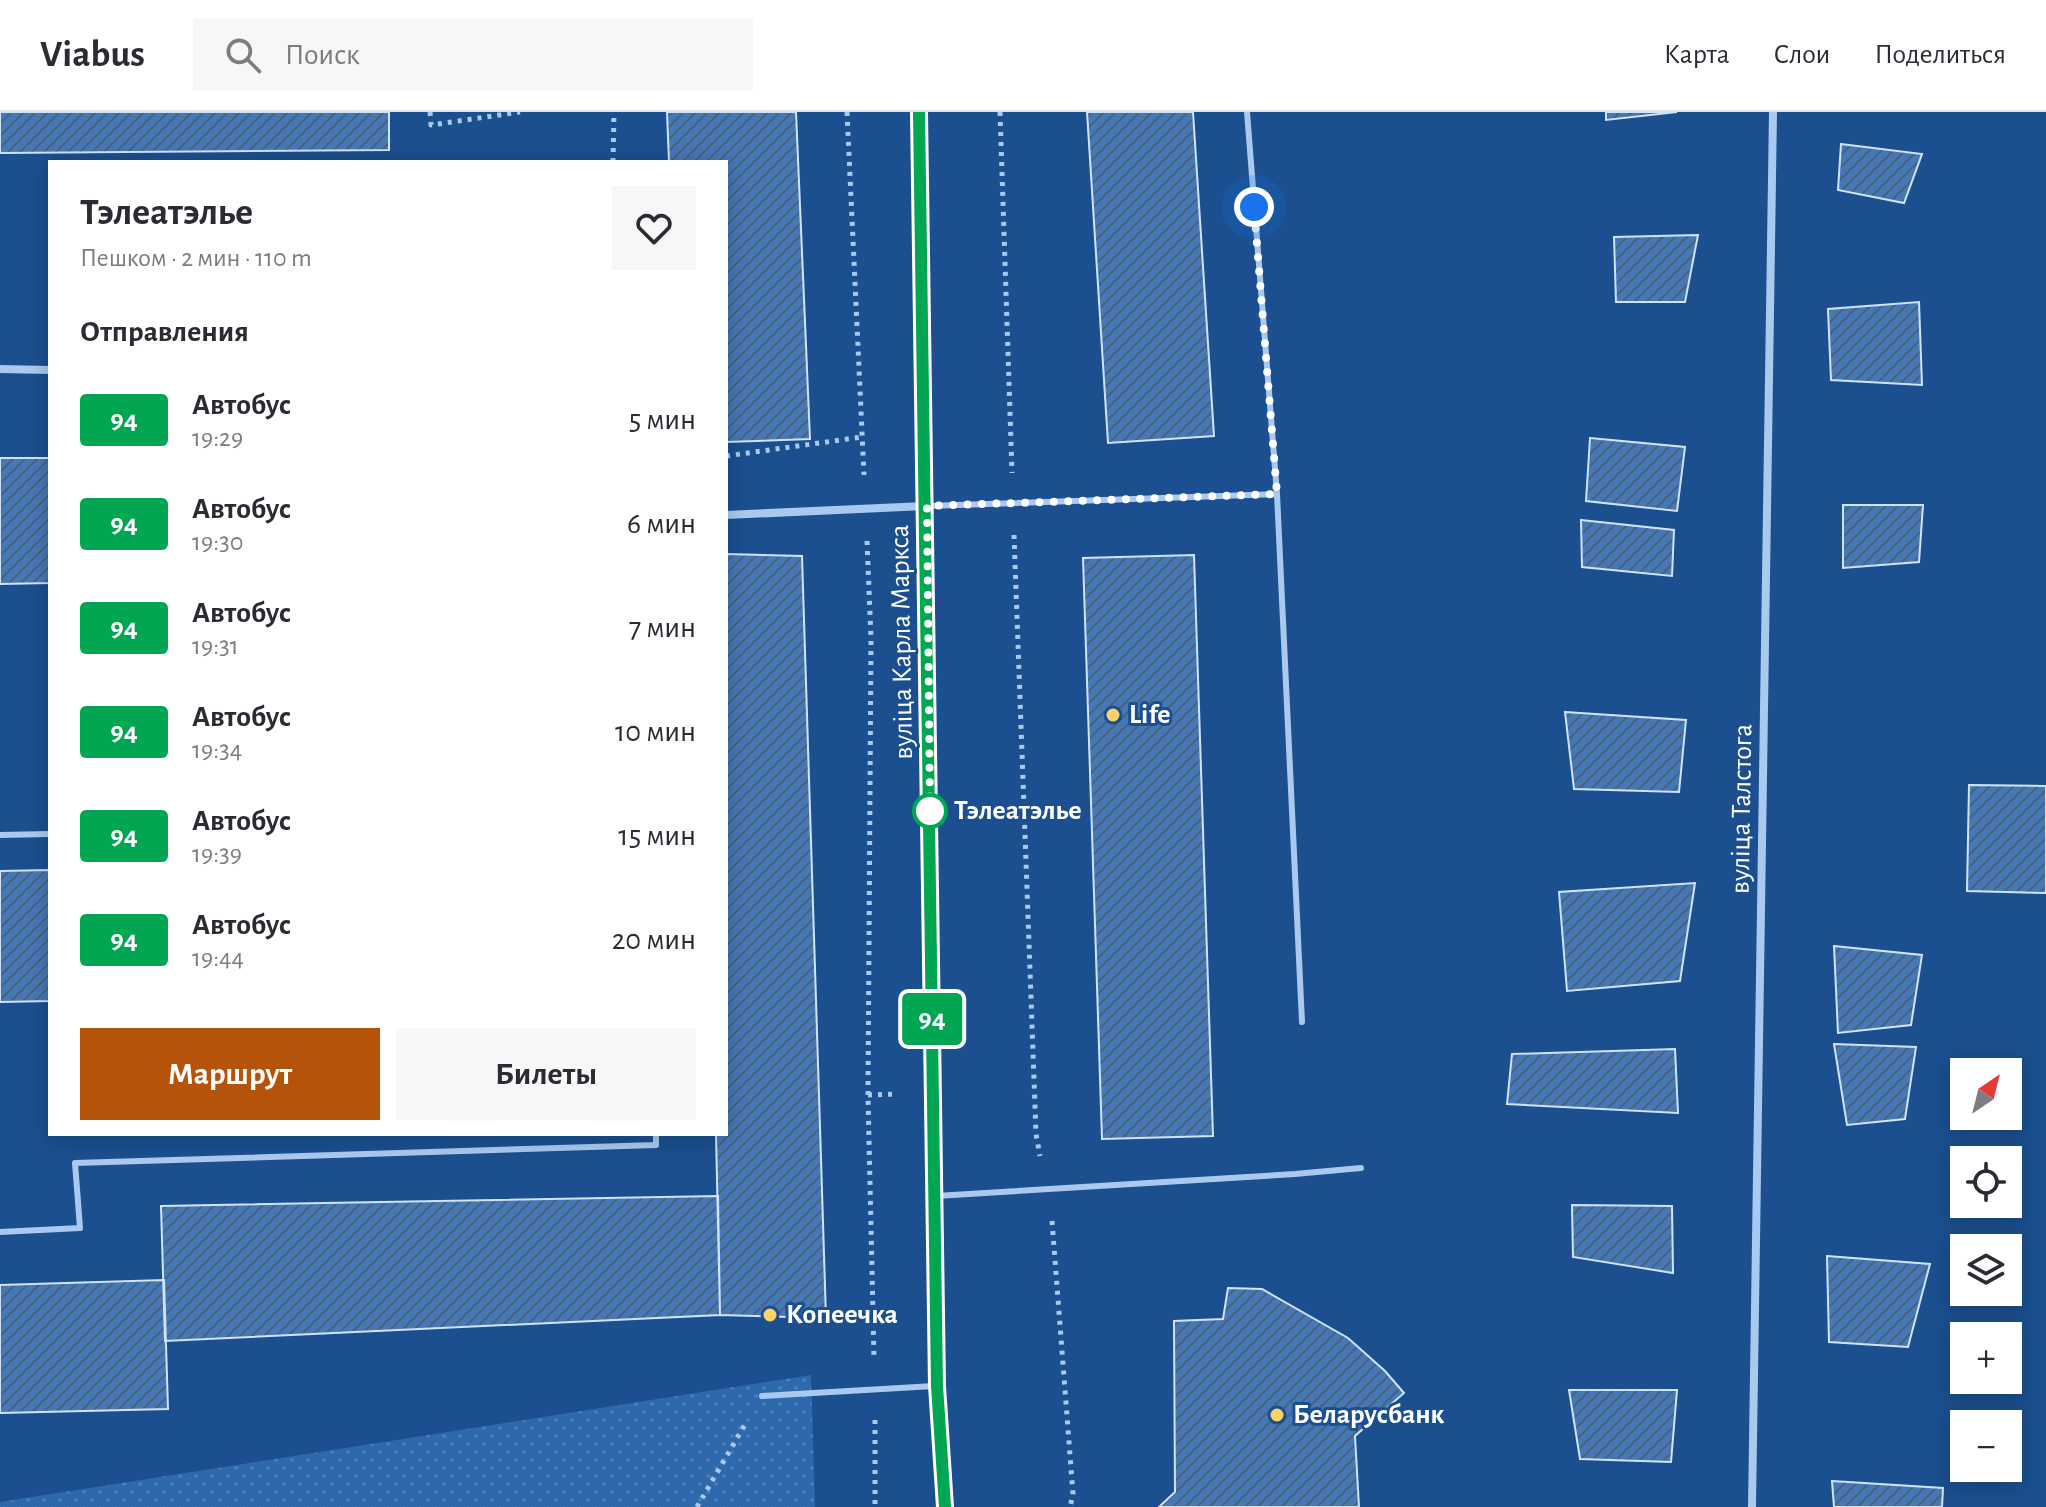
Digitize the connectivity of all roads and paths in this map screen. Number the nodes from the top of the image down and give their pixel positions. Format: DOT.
graph roads {
  1 [pos="430,112"];
  2 [pos="520,112"];
  3 [pos="614,112"];
  4 [pos="847,112"];
  5 [pos="919,112"];
  6 [pos="1000,112"];
  7 [pos="1247,112"];
  8 [pos="1773,112"];
  9 [pos="613,160"];
  10 [pos="0,369"];
  11 [pos="48,370"];
  12 [pos="862,437"];
  13 [pos="728,456"];
  14 [pos="1277,494"];
  15 [pos="1013,504"];
  16 [pos="927,506"];
  17 [pos="865,509"];
  18 [pos="728,515"];
  19 [pos="930,808"];
  20 [pos="1024,810"];
  21 [pos="48,834"];
  22 [pos="0,835"];
  23 [pos="1302,1022"];
  24 [pos="656,1136"];
  25 [pos="1361,1168"];
  26 [pos="1046,1190"];
  27 [pos="936,1196"];
  28 [pos="0,1232"];
  29 [pos="937,1386"];
  30 [pos="875,1389"];
  31 [pos="762,1396"];
  32 [pos="697,1507"];
  33 [pos="875,1507"];
  34 [pos="945,1507"];
  35 [pos="1070,1507"];
  36 [pos="1752,1507"];
  1 -- 2 [label="path"];
  3 -- 9 [label="path"];
  4 -- 12 [label="path"];
  5 -- 16 [label="main road, вуліца Карла Маркса"];
  6 -- 15 [label="path"];
  7 -- 14 [label="lane"];
  8 -- 36 [label="street, вуліца Талстога"];
  10 -- 11 [label="street"];
  12 -- 13 [label="path"];
  12 -- 17 [label="path"];
  14 -- 15 [label="lane"];
  14 -- 23 [label="lane"];
  15 -- 16 [label="lane"];
  15 -- 20 [label="path"];
  16 -- 17 [label="street"];
  16 -- 19 [label="main road, вуліца Карла Маркса"];
  17 -- 18 [label="street"];
  17 -- 30 [label="path"];
  19 -- 20 [label="path"];
  19 -- 27 [label="main road, вуліца Карла Маркса"];
  20 -- 26 [label="path"];
  21 -- 22 [label="lane"];
  24 -- 28 [label="lane"];
  25 -- 26 [label="lane"];
  26 -- 27 [label="lane"];
  26 -- 35 [label="path"];
  27 -- 29 [label="main road, вуліца Карла Маркса"];
  29 -- 30 [label="lane"];
  29 -- 34 [label="main road, вуліца Карла Маркса"];
  30 -- 31 [label="lane"];
  30 -- 33 [label="path"];
  31 -- 32 [label="path"];
}
